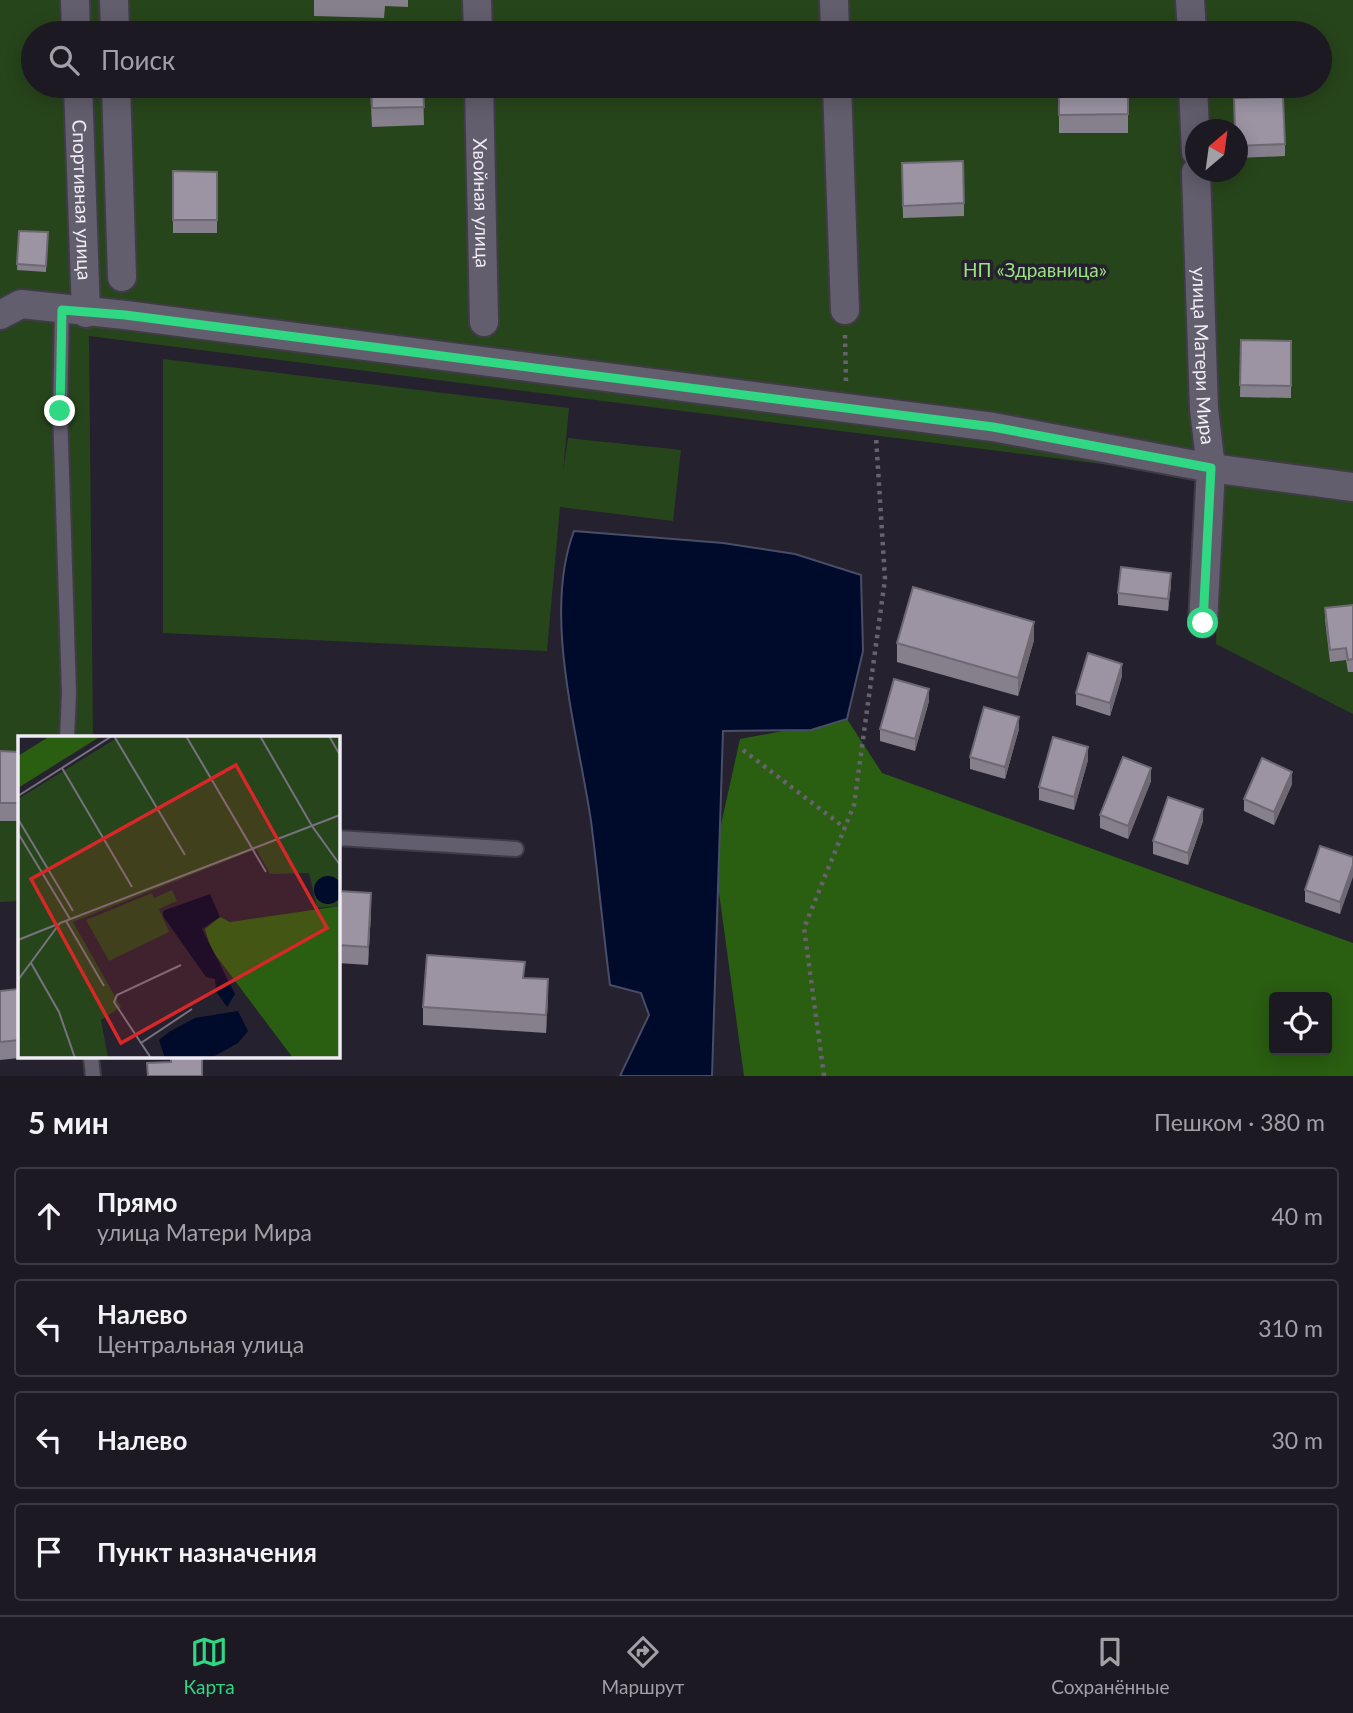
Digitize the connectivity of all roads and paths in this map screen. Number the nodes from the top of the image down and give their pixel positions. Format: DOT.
graph roads {
  1 [pos="75,0"];
  2 [pos="114,0"];
  3 [pos="477,0"];
  4 [pos="834,0"];
  5 [pos="1190,0"];
  6 [pos="76,21"];
  7 [pos="115,21"];
  8 [pos="478,21"];
  9 [pos="835,21"];
  10 [pos="1191,21"];
  11 [pos="78,98"];
  12 [pos="117,98"];
  13 [pos="479,98"];
  14 [pos="837,98"];
  15 [pos="1193,98"];
  16 [pos="1194,119"];
  17 [pos="1196,182"];
  18 [pos="122,277"];
  19 [pos="7,307"];
  20 [pos="845,310"];
  21 [pos="74,311"];
  22 [pos="485,322"];
  23 [pos="847,408"];
  24 [pos="875,412"];
  25 [pos="1211,468"];
  26 [pos="1353,487"];
  27 [pos="1203,623"];
  28 [pos="67,736"];
  29 [pos="743,750"];
  30 [pos="845,828"];
  31 [pos="340,838"];
  32 [pos="516,849"];
  33 [pos="91,1058"];
  34 [pos="93,1076"];
  35 [pos="824,1076"];
  1 -- 6 [label="street"];
  2 -- 7 [label="street"];
  3 -- 8 [label="street"];
  4 -- 9 [label="street"];
  5 -- 10 [label="street"];
  11 -- 21 [label="street, Спортивная улица"];
  12 -- 18 [label="street"];
  13 -- 22 [label="street, Хвойная улица"];
  14 -- 20 [label="street"];
  15 -- 16 [label="street"];
  17 -- 25 [label="street, улица Матери Мира"];
  19 -- 21 [label="street"];
  20 -- 23 [label="path"];
  21 -- 23 [label="street"];
  21 -- 28 [label="lane"];
  23 -- 24 [label="street"];
  24 -- 25 [label="street"];
  24 -- 30 [label="path"];
  25 -- 26 [label="street"];
  25 -- 27 [label="street, улица Матери Мира"];
  29 -- 30 [label="path"];
  30 -- 35 [label="path"];
  31 -- 32 [label="lane"];
  33 -- 34 [label="lane"];
}
